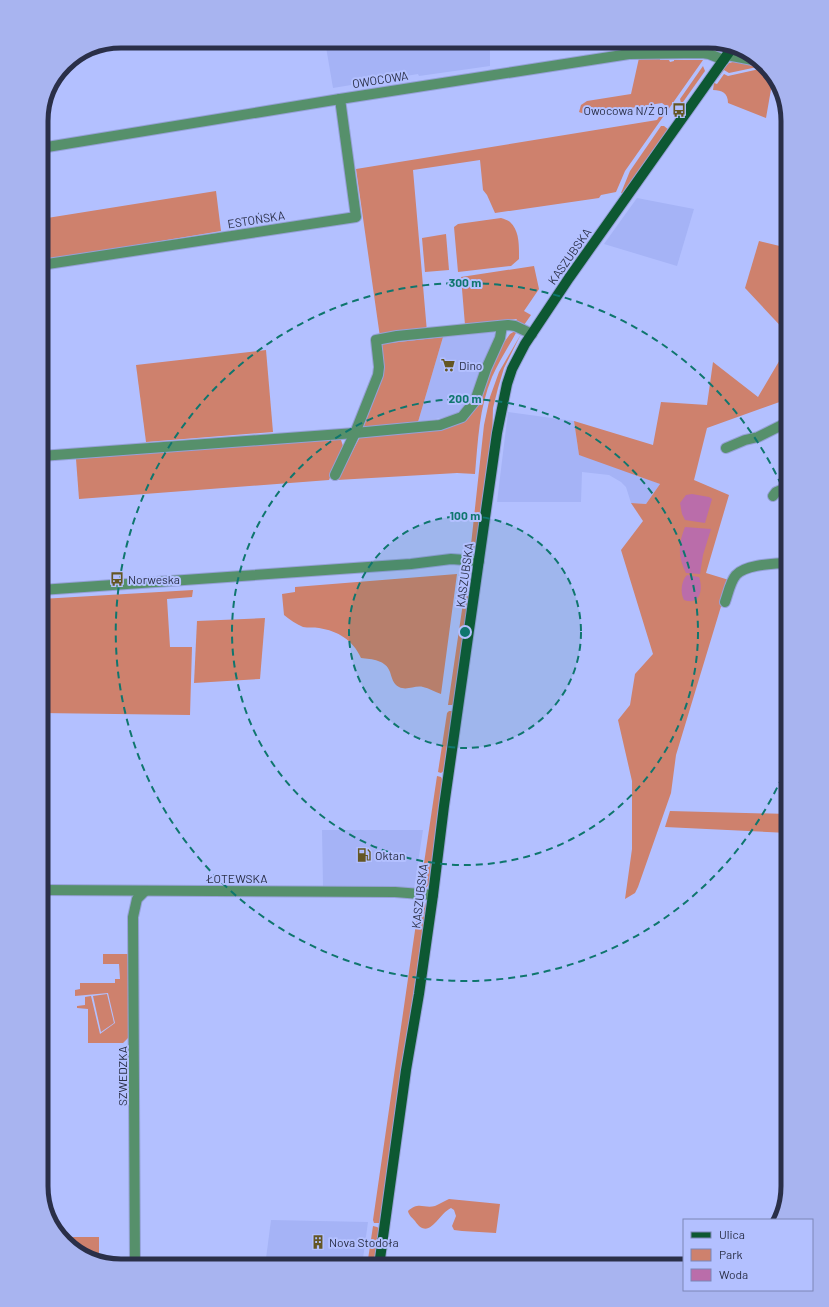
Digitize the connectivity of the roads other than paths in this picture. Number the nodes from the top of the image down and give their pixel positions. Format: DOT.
graph roads {
  1 [pos="628,48"];
  2 [pos="629,54"];
  3 [pos="728,54"];
  4 [pos="741,57"];
  5 [pos="340,99"];
  6 [pos="48,147"];
  7 [pos="48,264"];
  8 [pos="502,326"];
  9 [pos="532,334"];
  10 [pos="781,426"];
  11 [pos="355,433"];
  12 [pos="726,448"];
  13 [pos="48,455"];
  14 [pos="335,475"];
  15 [pos="781,490"];
  16 [pos="772,496"];
  17 [pos="479,561"];
  18 [pos="781,564"];
  19 [pos="48,590"];
  20 [pos="725,602"];
  21 [pos="48,890"];
  22 [pos="145,891"];
  23 [pos="433,895"];
  24 [pos="135,1259"];
  25 [pos="380,1259"];
  1 -- 2 [label="street"];
  2 -- 3 [label="street, OWOCOWA"];
  2 -- 5 [label="street, OWOCOWA"];
  3 -- 4 [label="street, OWOCOWA"];
  3 -- 9 [label="main road, KASZUBSKA"];
  5 -- 6 [label="street, OWOCOWA"];
  5 -- 7 [label="street, ESTOŃSKA"];
  8 -- 9 [label="street"];
  8 -- 11 [label="street"];
  8 -- 11 [label="street"];
  9 -- 17 [label="main road, KASZUBSKA"];
  10 -- 12 [label="street"];
  11 -- 13 [label="street"];
  11 -- 14 [label="street"];
  15 -- 16 [label="street"];
  17 -- 19 [label="street"];
  17 -- 23 [label="main road, KASZUBSKA"];
  18 -- 20 [label="street"];
  21 -- 22 [label="street, ŁOTEWSKA"];
  22 -- 23 [label="street, ŁOTEWSKA"];
  22 -- 24 [label="street, SZWEDZKA"];
  23 -- 25 [label="main road, KASZUBSKA"];
}
